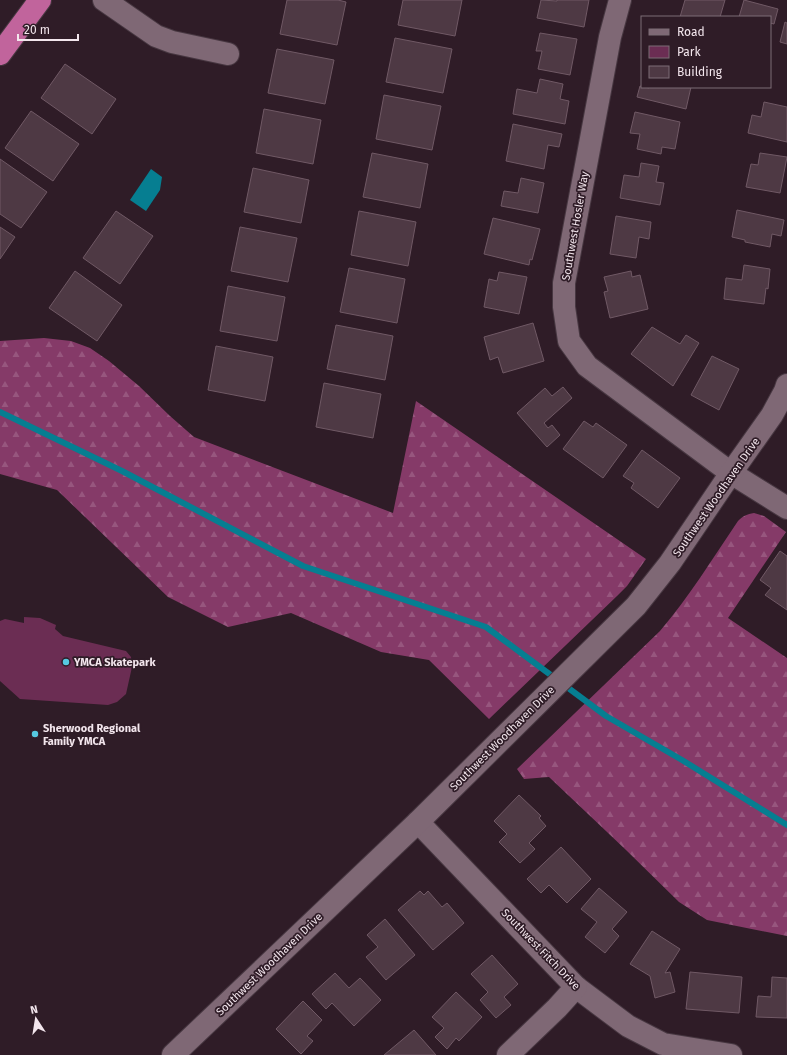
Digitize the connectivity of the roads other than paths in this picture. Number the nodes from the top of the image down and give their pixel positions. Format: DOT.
graph roads {
  1 [pos="40,0"];
  2 [pos="104,0"];
  3 [pos="620,0"];
  4 [pos="0,54"];
  5 [pos="228,54"];
  6 [pos="787,385"];
  7 [pos="731,473"];
  8 [pos="787,508"];
  9 [pos="418,822"];
  10 [pos="576,987"];
  11 [pos="173,1055"];
  12 [pos="508,1055"];
  13 [pos="731,1055"];
  1 -- 4 [label="highway"];
  2 -- 5 [label="street"];
  3 -- 7 [label="street, Southwest Hosler Way"];
  6 -- 7 [label="street, Southwest Woodhaven Drive"];
  7 -- 8 [label="street, Southwest Hosler Way"];
  7 -- 9 [label="street, Southwest Woodhaven Drive"];
  9 -- 10 [label="street, Southwest Fitch Drive"];
  9 -- 11 [label="street, Southwest Woodhaven Drive"];
  10 -- 12 [label="street"];
  10 -- 13 [label="street, Southwest Fitch Drive"];
}
